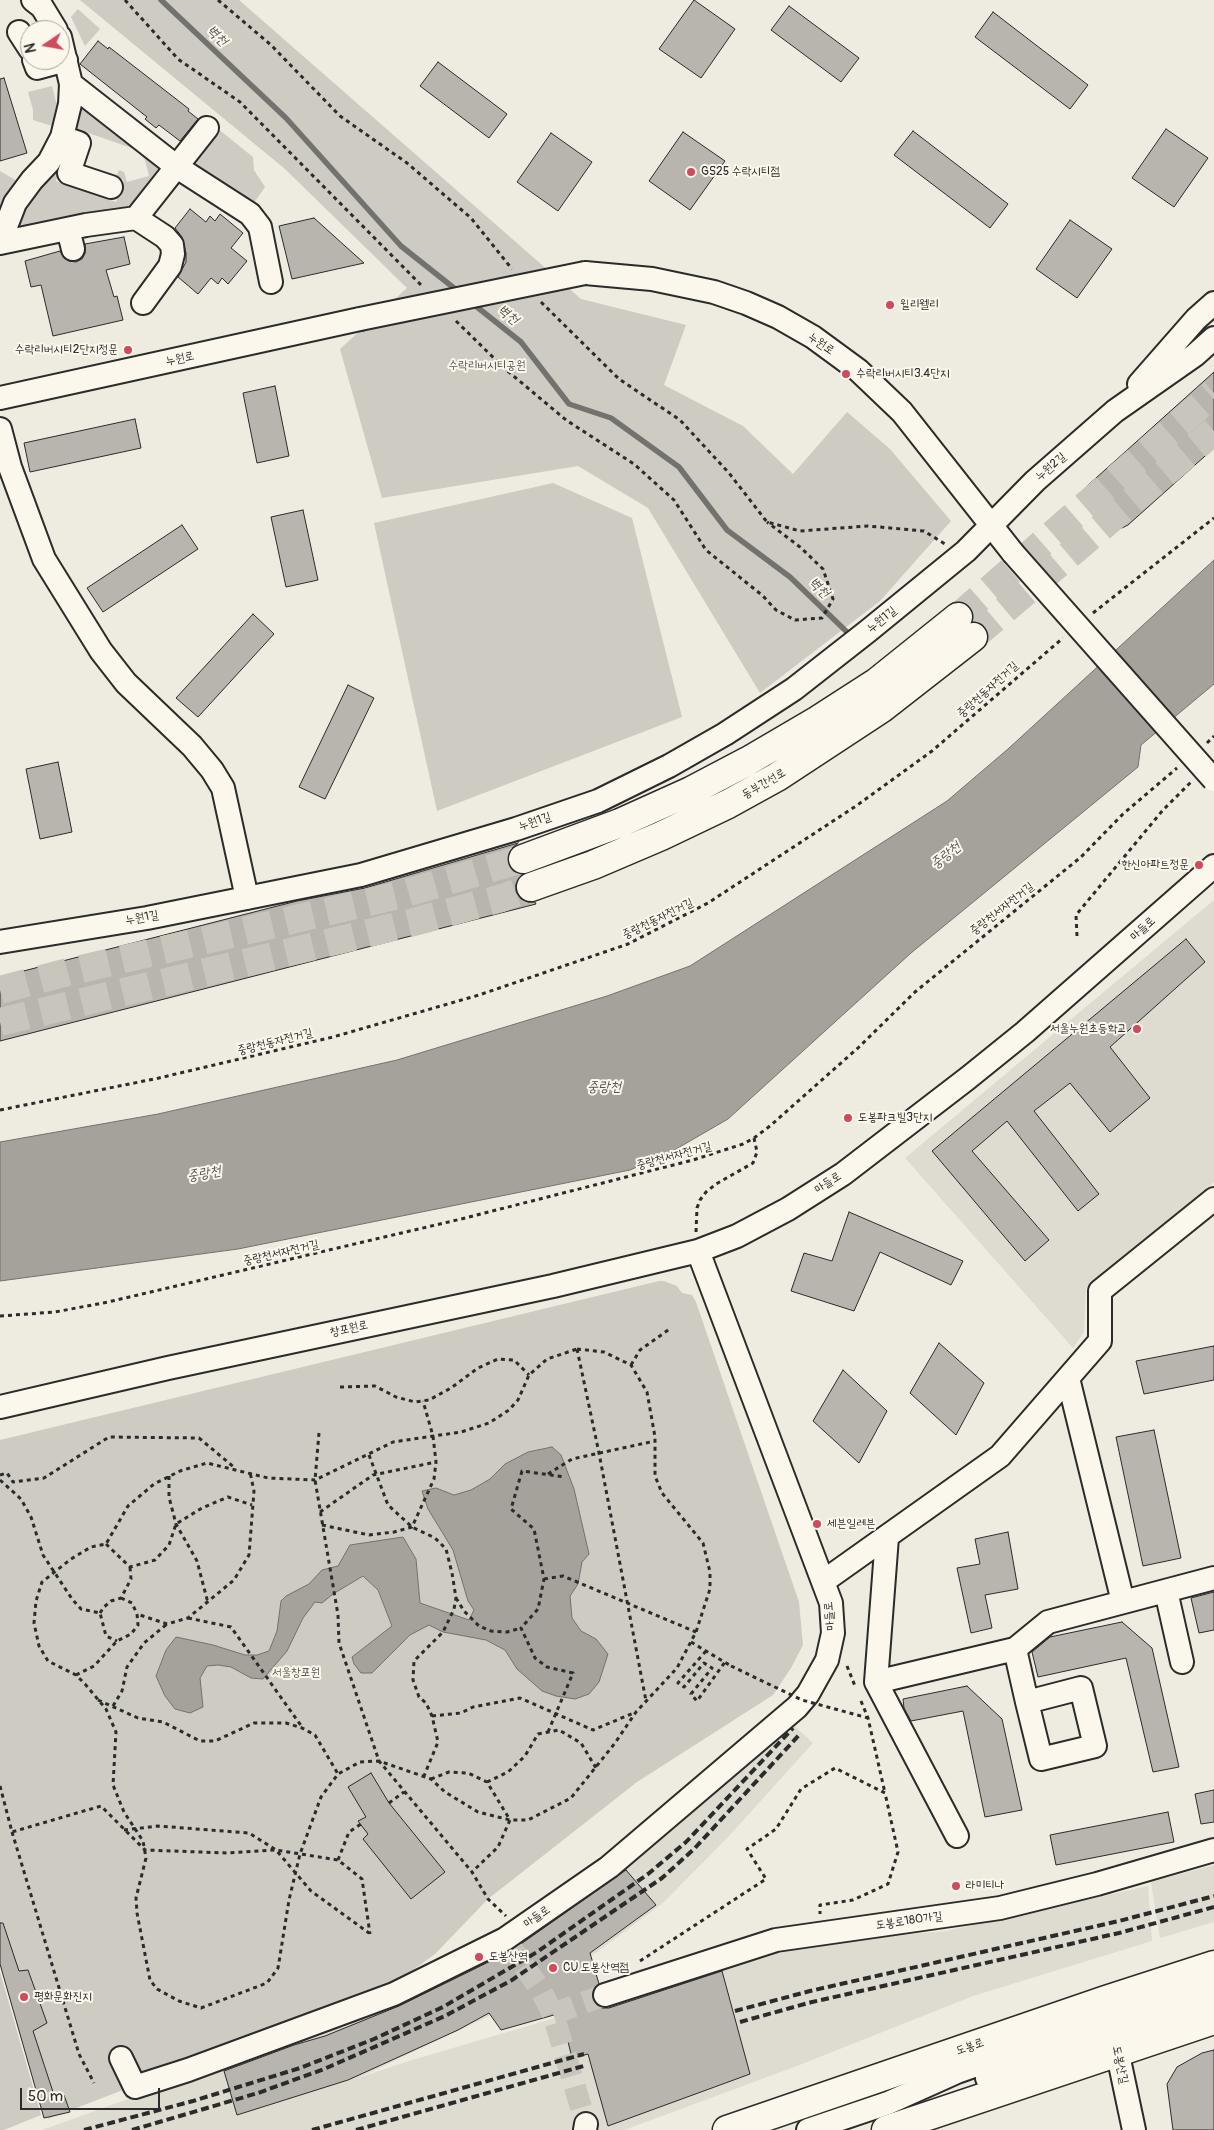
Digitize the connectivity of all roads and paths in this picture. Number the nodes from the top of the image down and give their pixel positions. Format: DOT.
graph roads {
  1 [pos="33,0"];
  2 [pos="125,0"];
  3 [pos="218,0"];
  4 [pos="50,20"];
  5 [pos="68,70"];
  6 [pos="71,84"];
  7 [pos="207,128"];
  8 [pos="78,144"];
  9 [pos="177,167"];
  10 [pos="111,187"];
  11 [pos="136,218"];
  12 [pos="0,243"];
  13 [pos="518,276"];
  14 [pos="271,282"];
  15 [pos="424,289"];
  16 [pos="536,297"];
  17 [pos="143,303"];
  18 [pos="1214,303"];
  19 [pos="451,315"];
  20 [pos="1214,338"];
  21 [pos="0,398"];
  22 [pos="1115,411"];
  23 [pos="0,429"];
  24 [pos="1214,518"];
  25 [pos="767,522"];
  26 [pos="990,526"];
  27 [pos="948,546"];
  28 [pos="1086,619"];
  29 [pos="1065,636"];
  30 [pos="1214,736"];
  31 [pos="1199,749"];
  32 [pos="1184,762"];
  33 [pos="1204,779"];
  34 [pos="523,859"];
  35 [pos="1214,866"];
  36 [pos="531,887"];
  37 [pos="247,898"];
  38 [pos="1077,936"];
  39 [pos="0,942"];
  40 [pos="0,1110"];
  41 [pos="754,1138"];
  42 [pos="1214,1199"];
  43 [pos="698,1251"];
  44 [pos="0,1316"];
  45 [pos="671,1328"];
  46 [pos="577,1349"];
  47 [pos="631,1365"];
  48 [pos="529,1375"];
  49 [pos="1068,1378"];
  50 [pos="340,1387"];
  51 [pos="423,1401"];
  52 [pos="0,1407"];
  53 [pos="319,1434"];
  54 [pos="434,1436"];
  55 [pos="655,1441"];
  56 [pos="599,1453"];
  57 [pos="368,1455"];
  58 [pos="436,1462"];
  59 [pos="236,1468"];
  60 [pos="250,1472"];
  61 [pos="548,1474"];
  62 [pos="0,1475"];
  63 [pos="169,1476"];
  64 [pos="565,1477"];
  65 [pos="0,1480"];
  66 [pos="315,1480"];
  67 [pos="252,1504"];
  68 [pos="320,1512"];
  69 [pos="176,1524"];
  70 [pos="322,1525"];
  71 [pos="412,1526"];
  72 [pos="887,1537"];
  73 [pos="106,1544"];
  74 [pos="130,1567"];
  75 [pos="54,1574"];
  76 [pos="1214,1578"];
  77 [pos="544,1579"];
  78 [pos="824,1581"];
  79 [pos="1166,1591"];
  80 [pos="121,1598"];
  81 [pos="456,1598"];
  82 [pos="1123,1602"];
  83 [pos="208,1603"];
  84 [pos="628,1604"];
  85 [pos="100,1613"];
  86 [pos="137,1614"];
  87 [pos="188,1618"];
  88 [pos="167,1624"];
  89 [pos="521,1628"];
  90 [pos="696,1632"];
  91 [pos="833,1633"];
  92 [pos="117,1641"];
  93 [pos="691,1642"];
  94 [pos="1015,1649"];
  95 [pos="706,1651"];
  96 [pos="725,1662"];
  97 [pos="1182,1662"];
  98 [pos="76,1676"];
  99 [pos="876,1682"];
  100 [pos="98,1700"];
  101 [pos="646,1701"];
  102 [pos="1027,1702"];
  103 [pos="113,1706"];
  104 [pos="636,1712"];
  105 [pos="556,1714"];
  106 [pos="432,1716"];
  107 [pos="868,1718"];
  108 [pos="302,1728"];
  109 [pos="548,1732"];
  110 [pos="379,1761"];
  111 [pos="596,1768"];
  112 [pos="338,1774"];
  113 [pos="424,1776"];
  114 [pos="431,1779"];
  115 [pos="487,1782"];
  116 [pos="0,1786"];
  117 [pos="404,1792"];
  118 [pos="885,1793"];
  119 [pos="389,1803"];
  120 [pos="510,1820"];
  121 [pos="361,1824"];
  122 [pos="123,1830"];
  123 [pos="135,1830"];
  124 [pos="12,1832"];
  125 [pos="957,1836"];
  126 [pos="145,1850"];
  127 [pos="276,1850"];
  128 [pos="1214,1850"];
  129 [pos="300,1854"];
  130 [pos="338,1860"];
  131 [pos="472,1872"];
  132 [pos="295,1873"];
  133 [pos="819,1933"];
  134 [pos="512,1934"];
  135 [pos="638,1962"];
  136 [pos="1214,1965"];
  137 [pos="1214,1986"];
  138 [pos="605,1995"];
  139 [pos="1214,2002"];
  140 [pos="1214,2020"];
  141 [pos="1112,2026"];
  142 [pos="121,2058"];
  143 [pos="94,2083"];
  144 [pos="727,2130"];
  145 [pos="808,2130"];
  146 [pos="837,2130"];
  147 [pos="886,2130"];
  148 [pos="1134,2130"];
  1 -- 4 [label="street"];
  2 -- 15 [label="path"];
  3 -- 13 [label="path"];
  5 -- 6 [label="street"];
  6 -- 8 [label="street"];
  6 -- 9 [label="street"];
  7 -- 9 [label="street"];
  8 -- 10 [label="street"];
  8 -- 12 [label="street"];
  9 -- 11 [label="street"];
  9 -- 14 [label="street"];
  11 -- 12 [label="street"];
  11 -- 17 [label="street"];
  16 -- 25 [label="path"];
  18 -- 22 [label="street, 누원2길"];
  19 -- 25 [label="path"];
  20 -- 22 [label="street, 누원2길"];
  21 -- 26 [label="street, 누원로, bridge"];
  22 -- 26 [label="street, 누원2길"];
  23 -- 37 [label="street"];
  24 -- 28 [label="path"];
  25 -- 27 [label="path"];
  26 -- 33 [label="street, 누원로, bridge"];
  26 -- 37 [label="street, 누원1길"];
  29 -- 40 [label="path, 중랑천동자전거길"];
  30 -- 31 [label="path"];
  32 -- 41 [label="path, 중랑천서자전거길"];
  33 -- 38 [label="path"];
  34 -- 36 [label="main road, 동부간선로"];
  35 -- 43 [label="street, 마들로"];
  37 -- 39 [label="street, 누원1길"];
  41 -- 43 [label="path"];
  41 -- 44 [label="path, 중랑천서자전거길"];
  42 -- 49 [label="street"];
  43 -- 52 [label="street, 창포원로"];
  43 -- 78 [label="street, 마들로"];
  45 -- 47 [label="path"];
  46 -- 47 [label="path"];
  46 -- 48 [label="path"];
  46 -- 56 [label="path"];
  47 -- 55 [label="path"];
  48 -- 51 [label="path"];
  48 -- 54 [label="path"];
  49 -- 72 [label="street"];
  49 -- 82 [label="street"];
  50 -- 51 [label="path"];
  51 -- 54 [label="path"];
  53 -- 66 [label="path"];
  54 -- 57 [label="path"];
  54 -- 58 [label="path"];
  55 -- 56 [label="path"];
  55 -- 90 [label="path"];
  56 -- 61 [label="path"];
  56 -- 84 [label="path"];
  57 -- 66 [label="path"];
  57 -- 71 [label="path"];
  58 -- 68 [label="path"];
  58 -- 71 [label="path"];
  59 -- 60 [label="path"];
  59 -- 62 [label="path"];
  59 -- 63 [label="path"];
  60 -- 66 [label="path"];
  60 -- 67 [label="path"];
  61 -- 64 [label="path"];
  61 -- 77 [label="path"];
  63 -- 69 [label="path"];
  63 -- 73 [label="path"];
  65 -- 75 [label="path"];
  66 -- 68 [label="path"];
  67 -- 69 [label="path"];
  67 -- 83 [label="path"];
  68 -- 70 [label="path"];
  69 -- 74 [label="path"];
  69 -- 83 [label="path"];
  70 -- 71 [label="path"];
  70 -- 110 [label="path"];
  71 -- 81 [label="path"];
  72 -- 78 [label="street"];
  72 -- 99 [label="street"];
  73 -- 74 [label="path"];
  73 -- 75 [label="path"];
  74 -- 80 [label="path"];
  75 -- 85 [label="path"];
  75 -- 98 [label="path"];
  76 -- 79 [label="street"];
  77 -- 84 [label="path"];
  77 -- 89 [label="path"];
  78 -- 91 [label="street, 마들로"];
  79 -- 82 [label="street"];
  79 -- 97 [label="street"];
  80 -- 85 [label="path"];
  80 -- 86 [label="path"];
  81 -- 89 [label="path"];
  81 -- 106 [label="path"];
  82 -- 94 [label="street"];
  83 -- 87 [label="path"];
  84 -- 90 [label="path"];
  84 -- 101 [label="path"];
  85 -- 92 [label="path"];
  86 -- 88 [label="path"];
  86 -- 92 [label="path"];
  87 -- 88 [label="path"];
  87 -- 108 [label="path"];
  88 -- 103 [label="path"];
  89 -- 105 [label="path"];
  90 -- 93 [label="path"];
  91 -- 107 [label="path"];
  91 -- 134 [label="street, 마들로"];
  92 -- 98 [label="path"];
  93 -- 95 [label="path"];
  93 -- 101 [label="path"];
  94 -- 99 [label="street"];
  94 -- 102 [label="street"];
  95 -- 96 [label="path"];
  95 -- 96 [label="path"];
  96 -- 107 [label="path, bridge"];
  98 -- 100 [label="path"];
  99 -- 125 [label="street"];
  100 -- 103 [label="path"];
  100 -- 123 [label="path"];
  101 -- 104 [label="path"];
  103 -- 108 [label="path"];
  104 -- 105 [label="path"];
  104 -- 111 [label="path"];
  105 -- 106 [label="path"];
  105 -- 109 [label="path"];
  106 -- 113 [label="path"];
  107 -- 118 [label="path"];
  108 -- 112 [label="path"];
  109 -- 111 [label="path"];
  109 -- 115 [label="path"];
  110 -- 112 [label="path"];
  110 -- 113 [label="path"];
  110 -- 117 [label="path"];
  111 -- 120 [label="path"];
  112 -- 129 [label="path"];
  113 -- 114 [label="path"];
  114 -- 115 [label="path"];
  114 -- 120 [label="path"];
  115 -- 120 [label="path"];
  116 -- 124 [label="path"];
  117 -- 119 [label="path"];
  117 -- 131 [label="path"];
  118 -- 133 [label="path"];
  118 -- 135 [label="path"];
  120 -- 131 [label="path"];
  121 -- 130 [label="path"];
  122 -- 123 [label="path"];
  122 -- 124 [label="path"];
  122 -- 126 [label="path"];
  123 -- 126 [label="path"];
  123 -- 127 [label="path"];
  124 -- 143 [label="path"];
  126 -- 127 [label="path"];
  126 -- 132 [label="path"];
  127 -- 129 [label="path"];
  127 -- 132 [label="path"];
  128 -- 133 [label="street, 도봉로180가길"];
  129 -- 130 [label="path"];
  129 -- 132 [label="path"];
  130 -- 132 [label="path"];
  131 -- 134 [label="path"];
  133 -- 138 [label="street, 도봉로180가길"];
  134 -- 142 [label="street, 마들로"];
  136 -- 141 [label="main road, 도봉로"];
  137 -- 141 [label="street"];
  139 -- 141 [label="street"];
  140 -- 141 [label="main road, 도봉로"];
  141 -- 144 [label="main road, 도봉로"];
  141 -- 145 [label="street"];
  141 -- 146 [label="street"];
  141 -- 147 [label="main road, 도봉로"];
  141 -- 148 [label="street, 도봉산길"];
}
